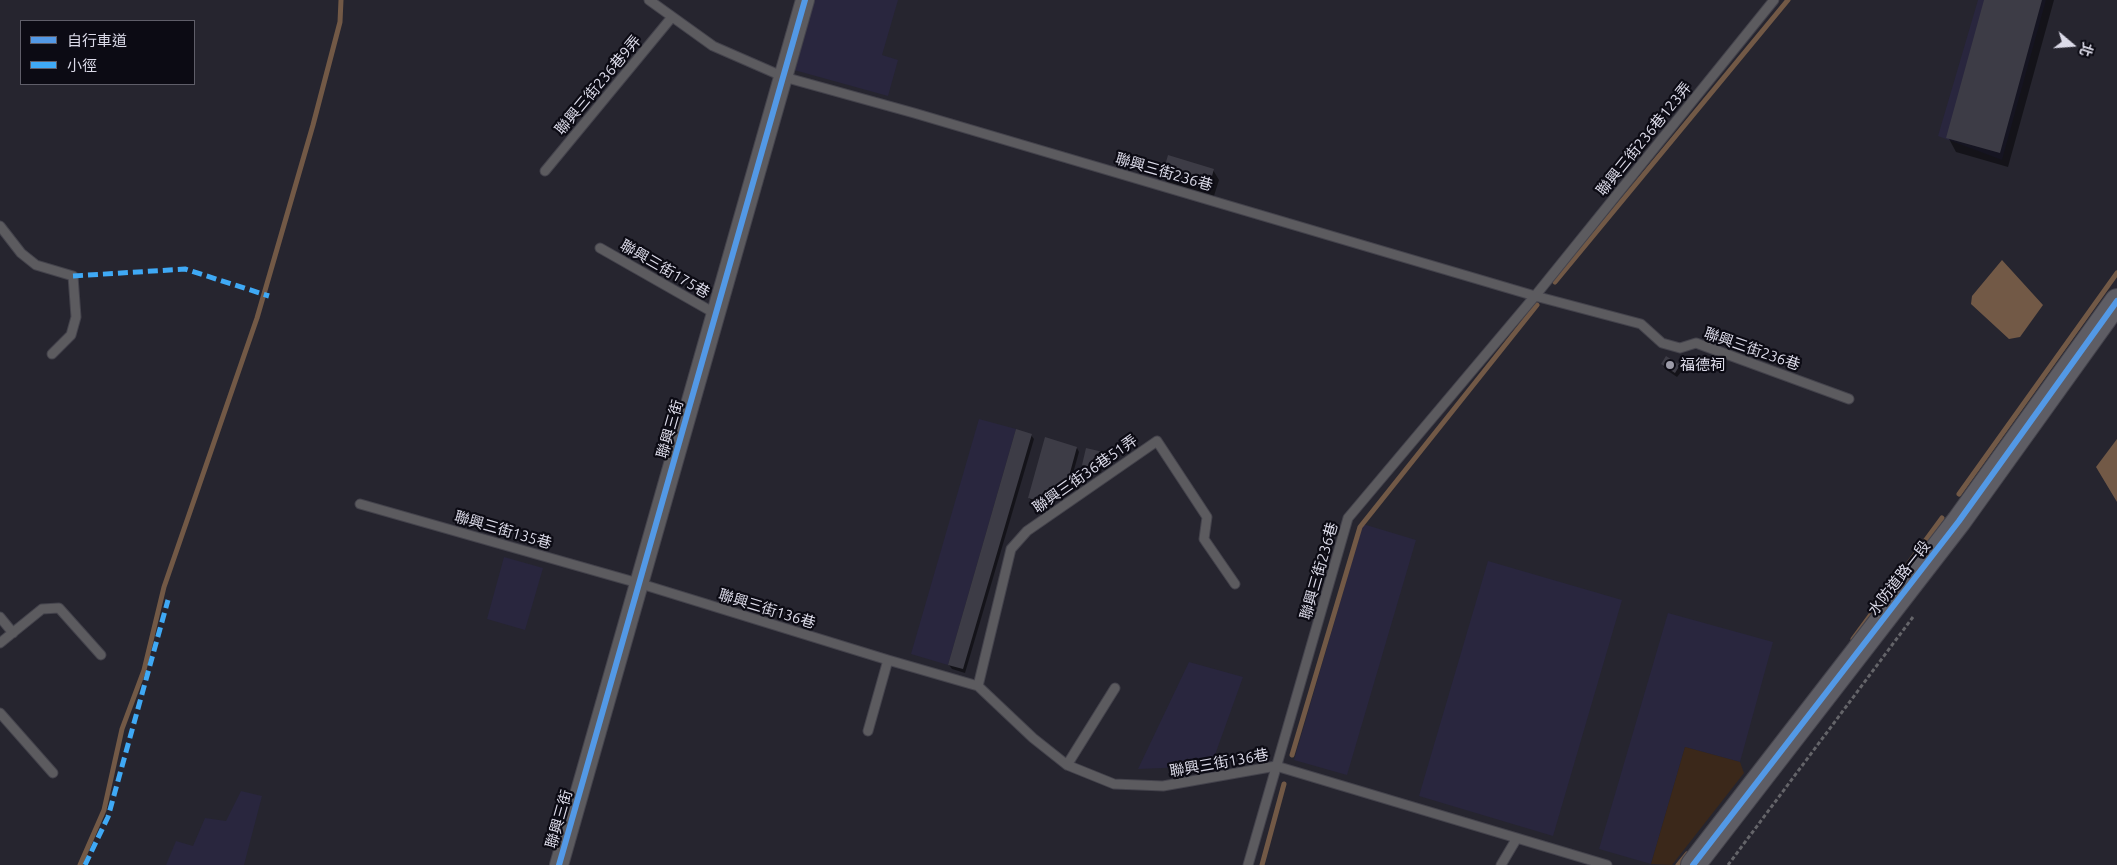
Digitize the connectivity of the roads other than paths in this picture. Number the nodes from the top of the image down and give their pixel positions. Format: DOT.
graph roads {
  1 [pos="648,0"];
  2 [pos="805,0"];
  3 [pos="1774,0"];
  4 [pos="672,17"];
  5 [pos="784,77"];
  6 [pos="545,171"];
  7 [pos="0,226"];
  8 [pos="600,248"];
  9 [pos="1535,296"];
  10 [pos="2117,301"];
  11 [pos="716,314"];
  12 [pos="52,354"];
  13 [pos="1849,399"];
  14 [pos="360,504"];
  15 [pos="638,583"];
  16 [pos="1235,584"];
  17 [pos="0,617"];
  18 [pos="13,633"];
  19 [pos="0,643"];
  20 [pos="101,655"];
  21 [pos="888,660"];
  22 [pos="978,686"];
  23 [pos="1115,688"];
  24 [pos="0,713"];
  25 [pos="868,731"];
  26 [pos="1067,766"];
  27 [pos="1276,766"];
  28 [pos="53,773"];
  29 [pos="1517,838"];
  30 [pos="558,865"];
  31 [pos="1248,865"];
  32 [pos="1501,865"];
  33 [pos="1607,865"];
  34 [pos="1693,865"];
  1 -- 4 [label="lane, 聯興三街236巷"];
  2 -- 5 [label="street, 聯興三街"];
  3 -- 9 [label="lane, 聯興三街236巷123弄"];
  4 -- 5 [label="lane, 聯興三街236巷"];
  4 -- 6 [label="lane, 聯興三街236巷9弄"];
  5 -- 9 [label="lane, 聯興三街236巷"];
  5 -- 11 [label="street, 聯興三街"];
  7 -- 12 [label="lane"];
  8 -- 11 [label="lane, 聯興三街175巷"];
  9 -- 13 [label="lane, 聯興三街236巷"];
  9 -- 27 [label="lane, 聯興三街236巷"];
  10 -- 34 [label="street, 水防道路一段"];
  11 -- 15 [label="street, 聯興三街"];
  14 -- 15 [label="lane, 聯興三街135巷"];
  15 -- 21 [label="lane, 聯興三街136巷"];
  15 -- 30 [label="street, 聯興三街"];
  16 -- 22 [label="lane, 聯興三街36巷51弄"];
  17 -- 18 [label="lane"];
  18 -- 19 [label="lane"];
  18 -- 20 [label="lane"];
  21 -- 22 [label="lane, 聯興三街136巷"];
  21 -- 25 [label="lane"];
  22 -- 26 [label="lane, 聯興三街136巷"];
  23 -- 26 [label="lane"];
  24 -- 28 [label="lane"];
  26 -- 27 [label="lane, 聯興三街136巷"];
  27 -- 29 [label="lane, 聯興三街136巷"];
  27 -- 31 [label="lane, 聯興三街236巷"];
  29 -- 32 [label="lane"];
  29 -- 33 [label="lane, 聯興三街136巷"];
}
